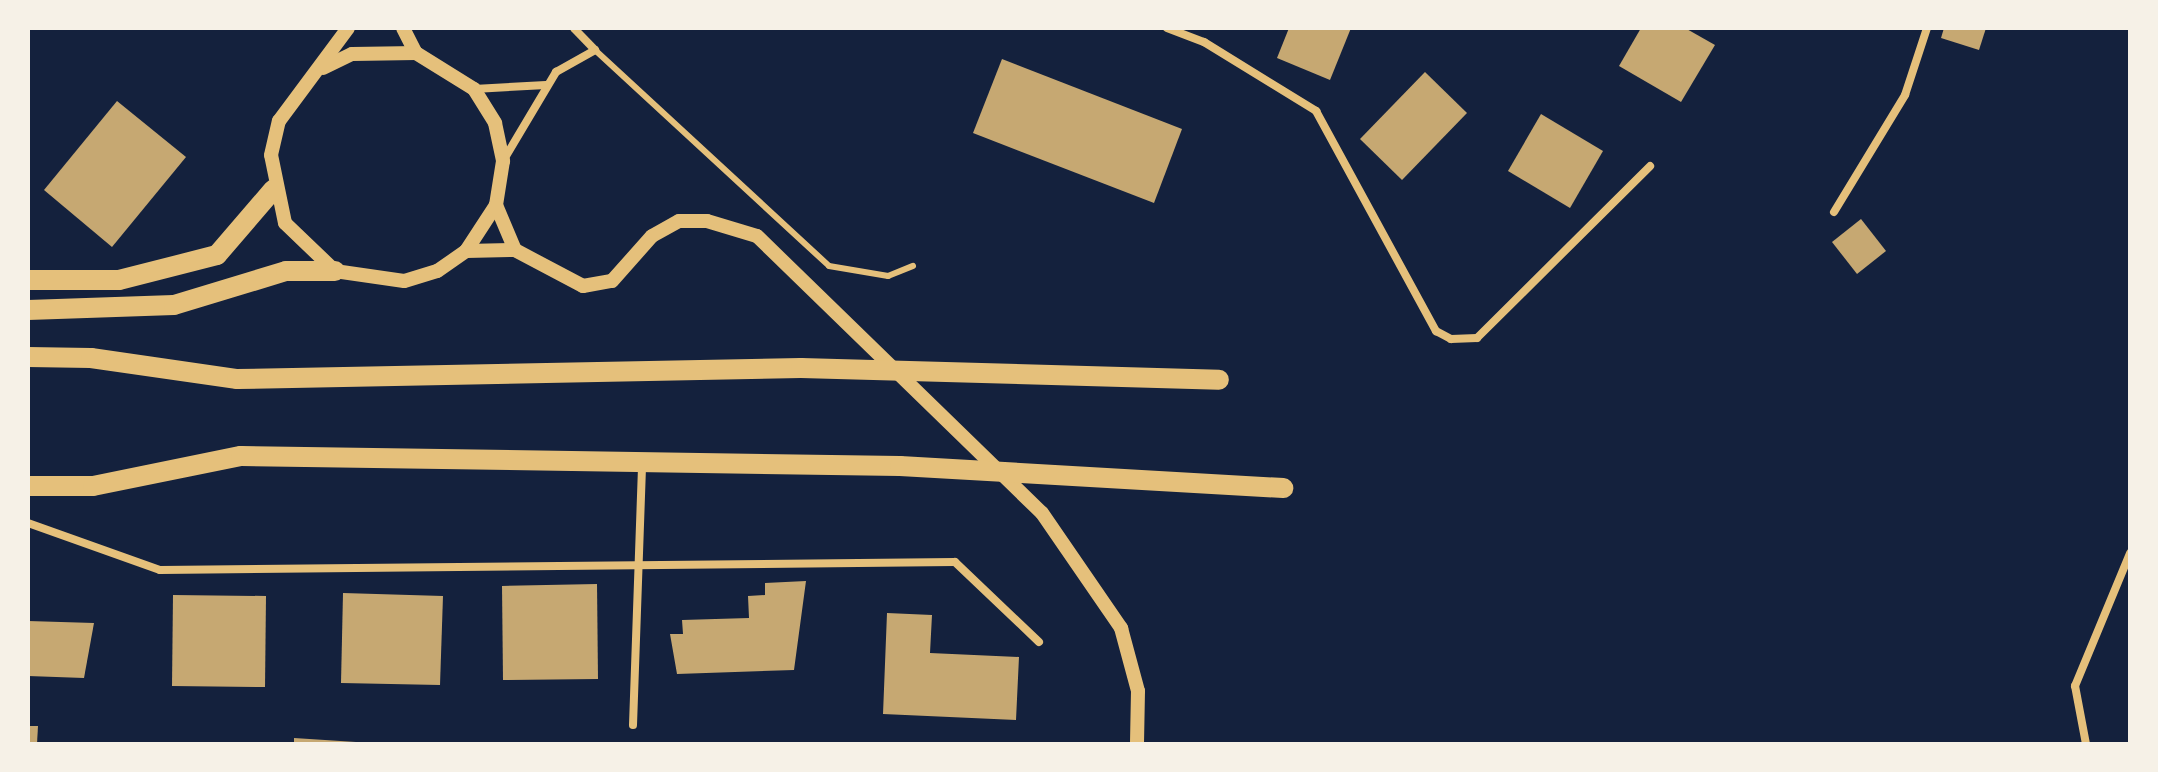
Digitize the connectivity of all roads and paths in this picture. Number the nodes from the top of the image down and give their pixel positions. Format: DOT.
graph roads {
  1 [pos="348,28"];
  2 [pos="403,28"];
  3 [pos="574,28"];
  4 [pos="1167,28"];
  5 [pos="1927,28"];
  6 [pos="595,50"];
  7 [pos="416,53"];
  8 [pos="323,68"];
  9 [pos="546,85"];
  10 [pos="474,89"];
  11 [pos="503,161"];
  12 [pos="1650,166"];
  13 [pos="273,190"];
  14 [pos="496,205"];
  15 [pos="1834,212"];
  16 [pos="515,250"];
  17 [pos="466,251"];
  18 [pos="913,266"];
  19 [pos="335,271"];
  20 [pos="28,280"];
  21 [pos="28,310"];
  22 [pos="28,357"];
  23 [pos="1219,380"];
  24 [pos="642,466"];
  25 [pos="28,486"];
  26 [pos="1283,488"];
  27 [pos="28,523"];
  28 [pos="2130,553"];
  29 [pos="635,562"];
  30 [pos="1039,642"];
  31 [pos="633,725"];
  32 [pos="1137,744"];
  33 [pos="2086,744"];
  1 -- 8 [label="street"];
  2 -- 7 [label="street"];
  3 -- 6 [label="street"];
  4 -- 12 [label="street"];
  5 -- 15 [label="street"];
  6 -- 9 [label="street"];
  6 -- 18 [label="lane"];
  7 -- 8 [label="street"];
  7 -- 10 [label="street"];
  8 -- 13 [label="street"];
  9 -- 10 [label="street"];
  9 -- 11 [label="street"];
  10 -- 11 [label="street"];
  11 -- 14 [label="street"];
  13 -- 19 [label="street"];
  13 -- 20 [label="main road"];
  14 -- 16 [label="street"];
  14 -- 17 [label="street"];
  16 -- 17 [label="street"];
  16 -- 32 [label="street"];
  17 -- 19 [label="street"];
  19 -- 21 [label="main road"];
  22 -- 23 [label="main road"];
  24 -- 25 [label="main road"];
  24 -- 26 [label="main road"];
  24 -- 29 [label="street"];
  27 -- 29 [label="street"];
  28 -- 33 [label="street"];
  29 -- 30 [label="street"];
  29 -- 31 [label="street"];
}
